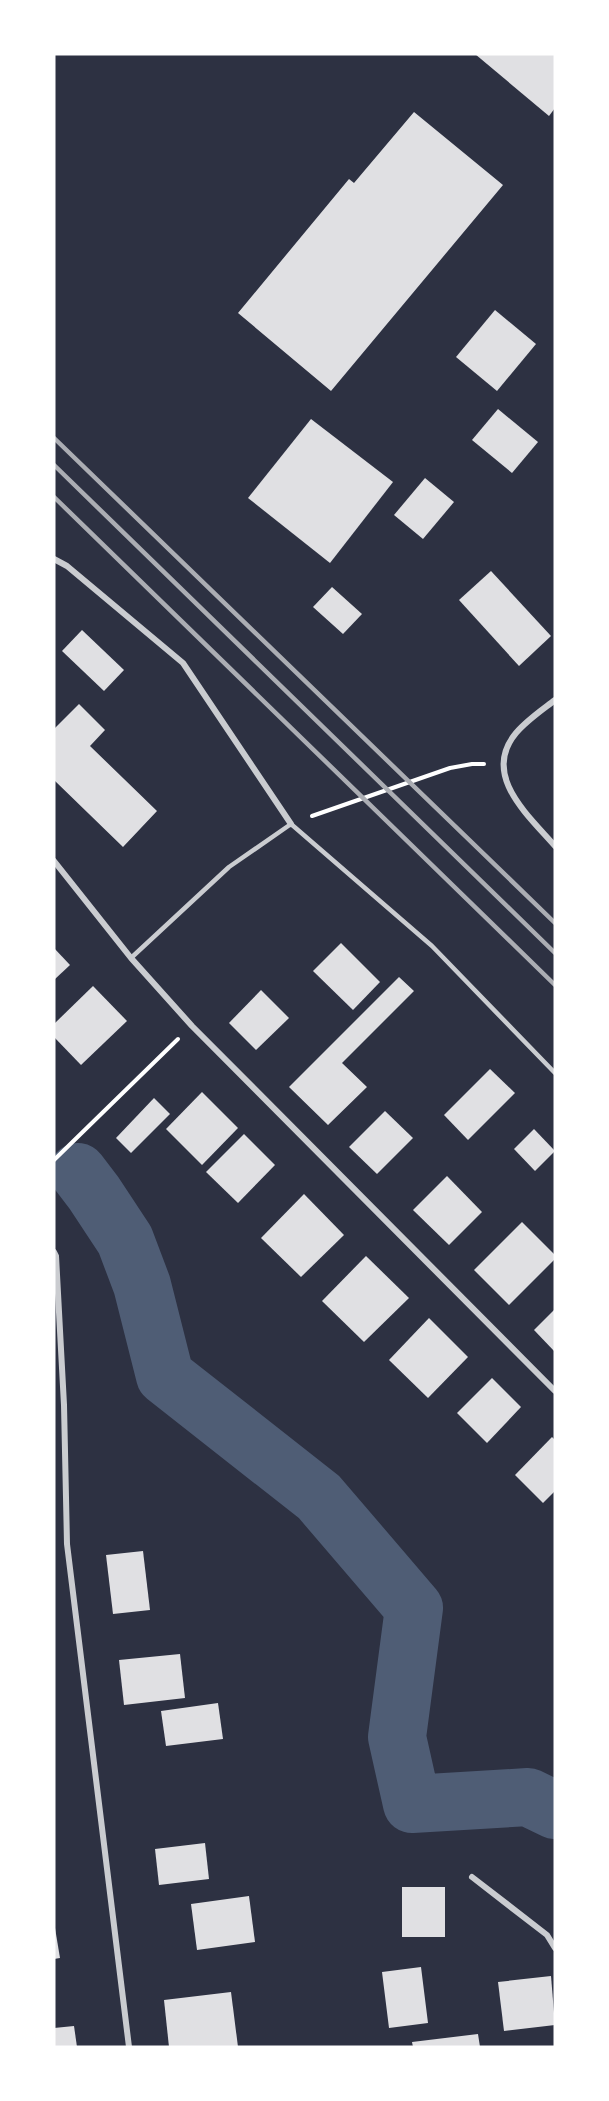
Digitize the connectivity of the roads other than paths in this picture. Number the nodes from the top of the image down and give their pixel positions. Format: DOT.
graph roads {
  1 [pos="54,559"];
  2 [pos="555,700"];
  3 [pos="291,824"];
  4 [pos="555,846"];
  5 [pos="54,861"];
  6 [pos="130,958"];
  7 [pos="555,1073"];
  8 [pos="54,1252"];
  9 [pos="555,1391"];
  10 [pos="472,1877"];
  11 [pos="555,1948"];
  12 [pos="129,2047"];
  1 -- 3 [label="street"];
  2 -- 4 [label="street"];
  3 -- 6 [label="lane"];
  3 -- 7 [label="lane"];
  5 -- 6 [label="street"];
  6 -- 9 [label="street"];
  8 -- 12 [label="street"];
  10 -- 11 [label="street"];
}
